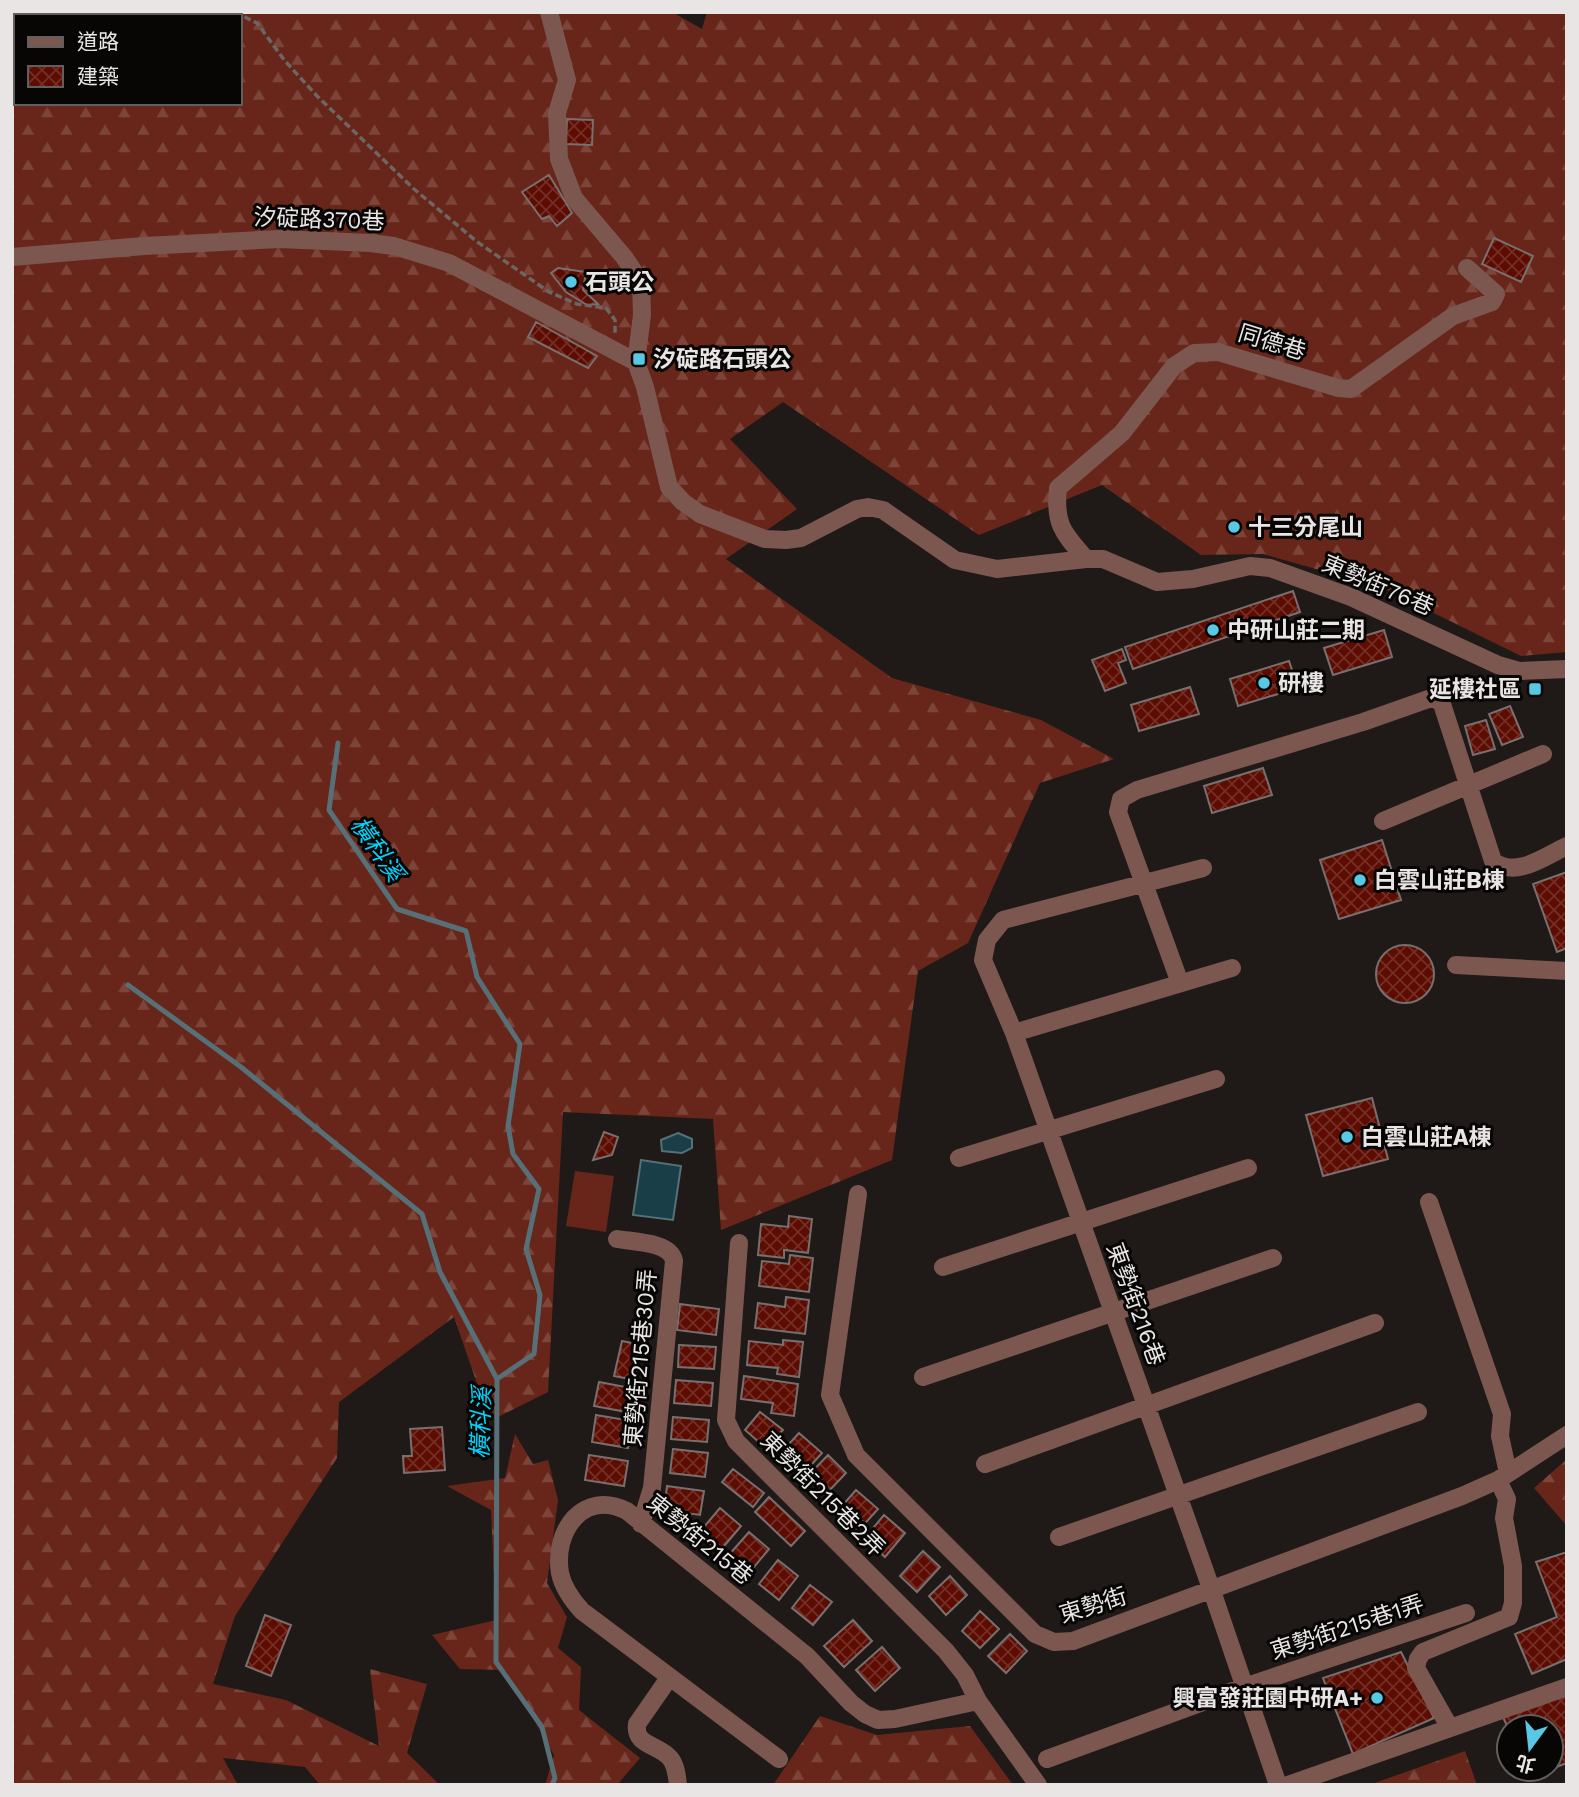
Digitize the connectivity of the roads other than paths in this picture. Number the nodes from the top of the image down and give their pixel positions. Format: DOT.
graph roads {
  1 [pos="549,12"];
  2 [pos="12,257"];
  3 [pos="1467,268"];
  4 [pos="636,362"];
  5 [pos="1086,559"];
  6 [pos="1567,669"];
  7 [pos="1543,754"];
  8 [pos="1467,785"];
  9 [pos="1382,821"];
  10 [pos="1567,846"];
  11 [pos="1203,868"];
  12 [pos="1143,884"];
  13 [pos="1456,965"];
  14 [pos="1233,968"];
  15 [pos="1567,971"];
  16 [pos="1180,983"];
  17 [pos="1014,1033"];
  18 [pos="1216,1079"];
  19 [pos="1048,1131"];
  20 [pos="959,1158"];
  21 [pos="1248,1168"];
  22 [pos="858,1194"];
  23 [pos="1429,1202"];
  24 [pos="1081,1222"];
  25 [pos="617,1239"];
  26 [pos="739,1242"];
  27 [pos="1273,1258"];
  28 [pos="943,1267"];
  29 [pos="1113,1312"];
  30 [pos="1375,1323"];
  31 [pos="923,1377"];
  32 [pos="1146,1406"];
  33 [pos="1418,1412"];
  34 [pos="1567,1435"];
  35 [pos="985,1464"];
  36 [pos="1503,1476"];
  37 [pos="1178,1496"];
  38 [pos="641,1524"];
  39 [pos="1059,1537"];
  40 [pos="1212,1591"];
  41 [pos="1466,1613"];
  42 [pos="669,1678"];
  43 [pos="1567,1686"];
  44 [pos="1244,1687"];
  45 [pos="978,1701"];
  46 [pos="1450,1728"];
  47 [pos="779,1759"];
  48 [pos="1046,1759"];
  49 [pos="678,1785"];
  50 [pos="1038,1785"];
  51 [pos="1278,1785"];
  52 [pos="1288,1785"];
  1 -- 4 [label="street"];
  2 -- 4 [label="street, 汐碇路370巷"];
  3 -- 5 [label="street, 同德巷"];
  4 -- 5 [label="street, 東勢街76巷"];
  5 -- 6 [label="street, 東勢街76巷"];
  7 -- 8 [label="street"];
  8 -- 9 [label="street"];
  8 -- 10 [label="street"];
  8 -- 12 [label="street"];
  11 -- 12 [label="street, 東勢街216巷"];
  12 -- 16 [label="street"];
  12 -- 17 [label="street, 東勢街216巷"];
  13 -- 15 [label="street"];
  14 -- 16 [label="street"];
  16 -- 17 [label="street"];
  17 -- 19 [label="street, 東勢街216巷"];
  18 -- 19 [label="street"];
  19 -- 20 [label="street"];
  19 -- 24 [label="street, 東勢街216巷"];
  21 -- 24 [label="street"];
  22 -- 40 [label="street, 東勢街"];
  23 -- 36 [label="street"];
  24 -- 28 [label="street"];
  24 -- 29 [label="street, 東勢街216巷"];
  25 -- 38 [label="street, 東勢街215巷30弄"];
  26 -- 45 [label="street, 東勢街215巷2弄"];
  27 -- 29 [label="street"];
  29 -- 31 [label="street"];
  29 -- 32 [label="street, 東勢街216巷"];
  30 -- 32 [label="street"];
  32 -- 35 [label="street"];
  32 -- 37 [label="street, 東勢街216巷"];
  33 -- 37 [label="street"];
  34 -- 36 [label="street, 東勢街"];
  36 -- 40 [label="street, 東勢街"];
  36 -- 46 [label="street"];
  37 -- 39 [label="street"];
  37 -- 40 [label="street, 東勢街216巷"];
  38 -- 42 [label="street, 東勢街215巷"];
  38 -- 45 [label="street, 東勢街215巷"];
  40 -- 44 [label="street"];
  41 -- 44 [label="street, 東勢街215巷1弄"];
  42 -- 47 [label="street, 東勢街215巷"];
  42 -- 49 [label="street"];
  43 -- 46 [label="street"];
  44 -- 48 [label="street"];
  44 -- 51 [label="street"];
  45 -- 50 [label="street, 東勢街215巷2弄"];
  46 -- 52 [label="street"];
}
